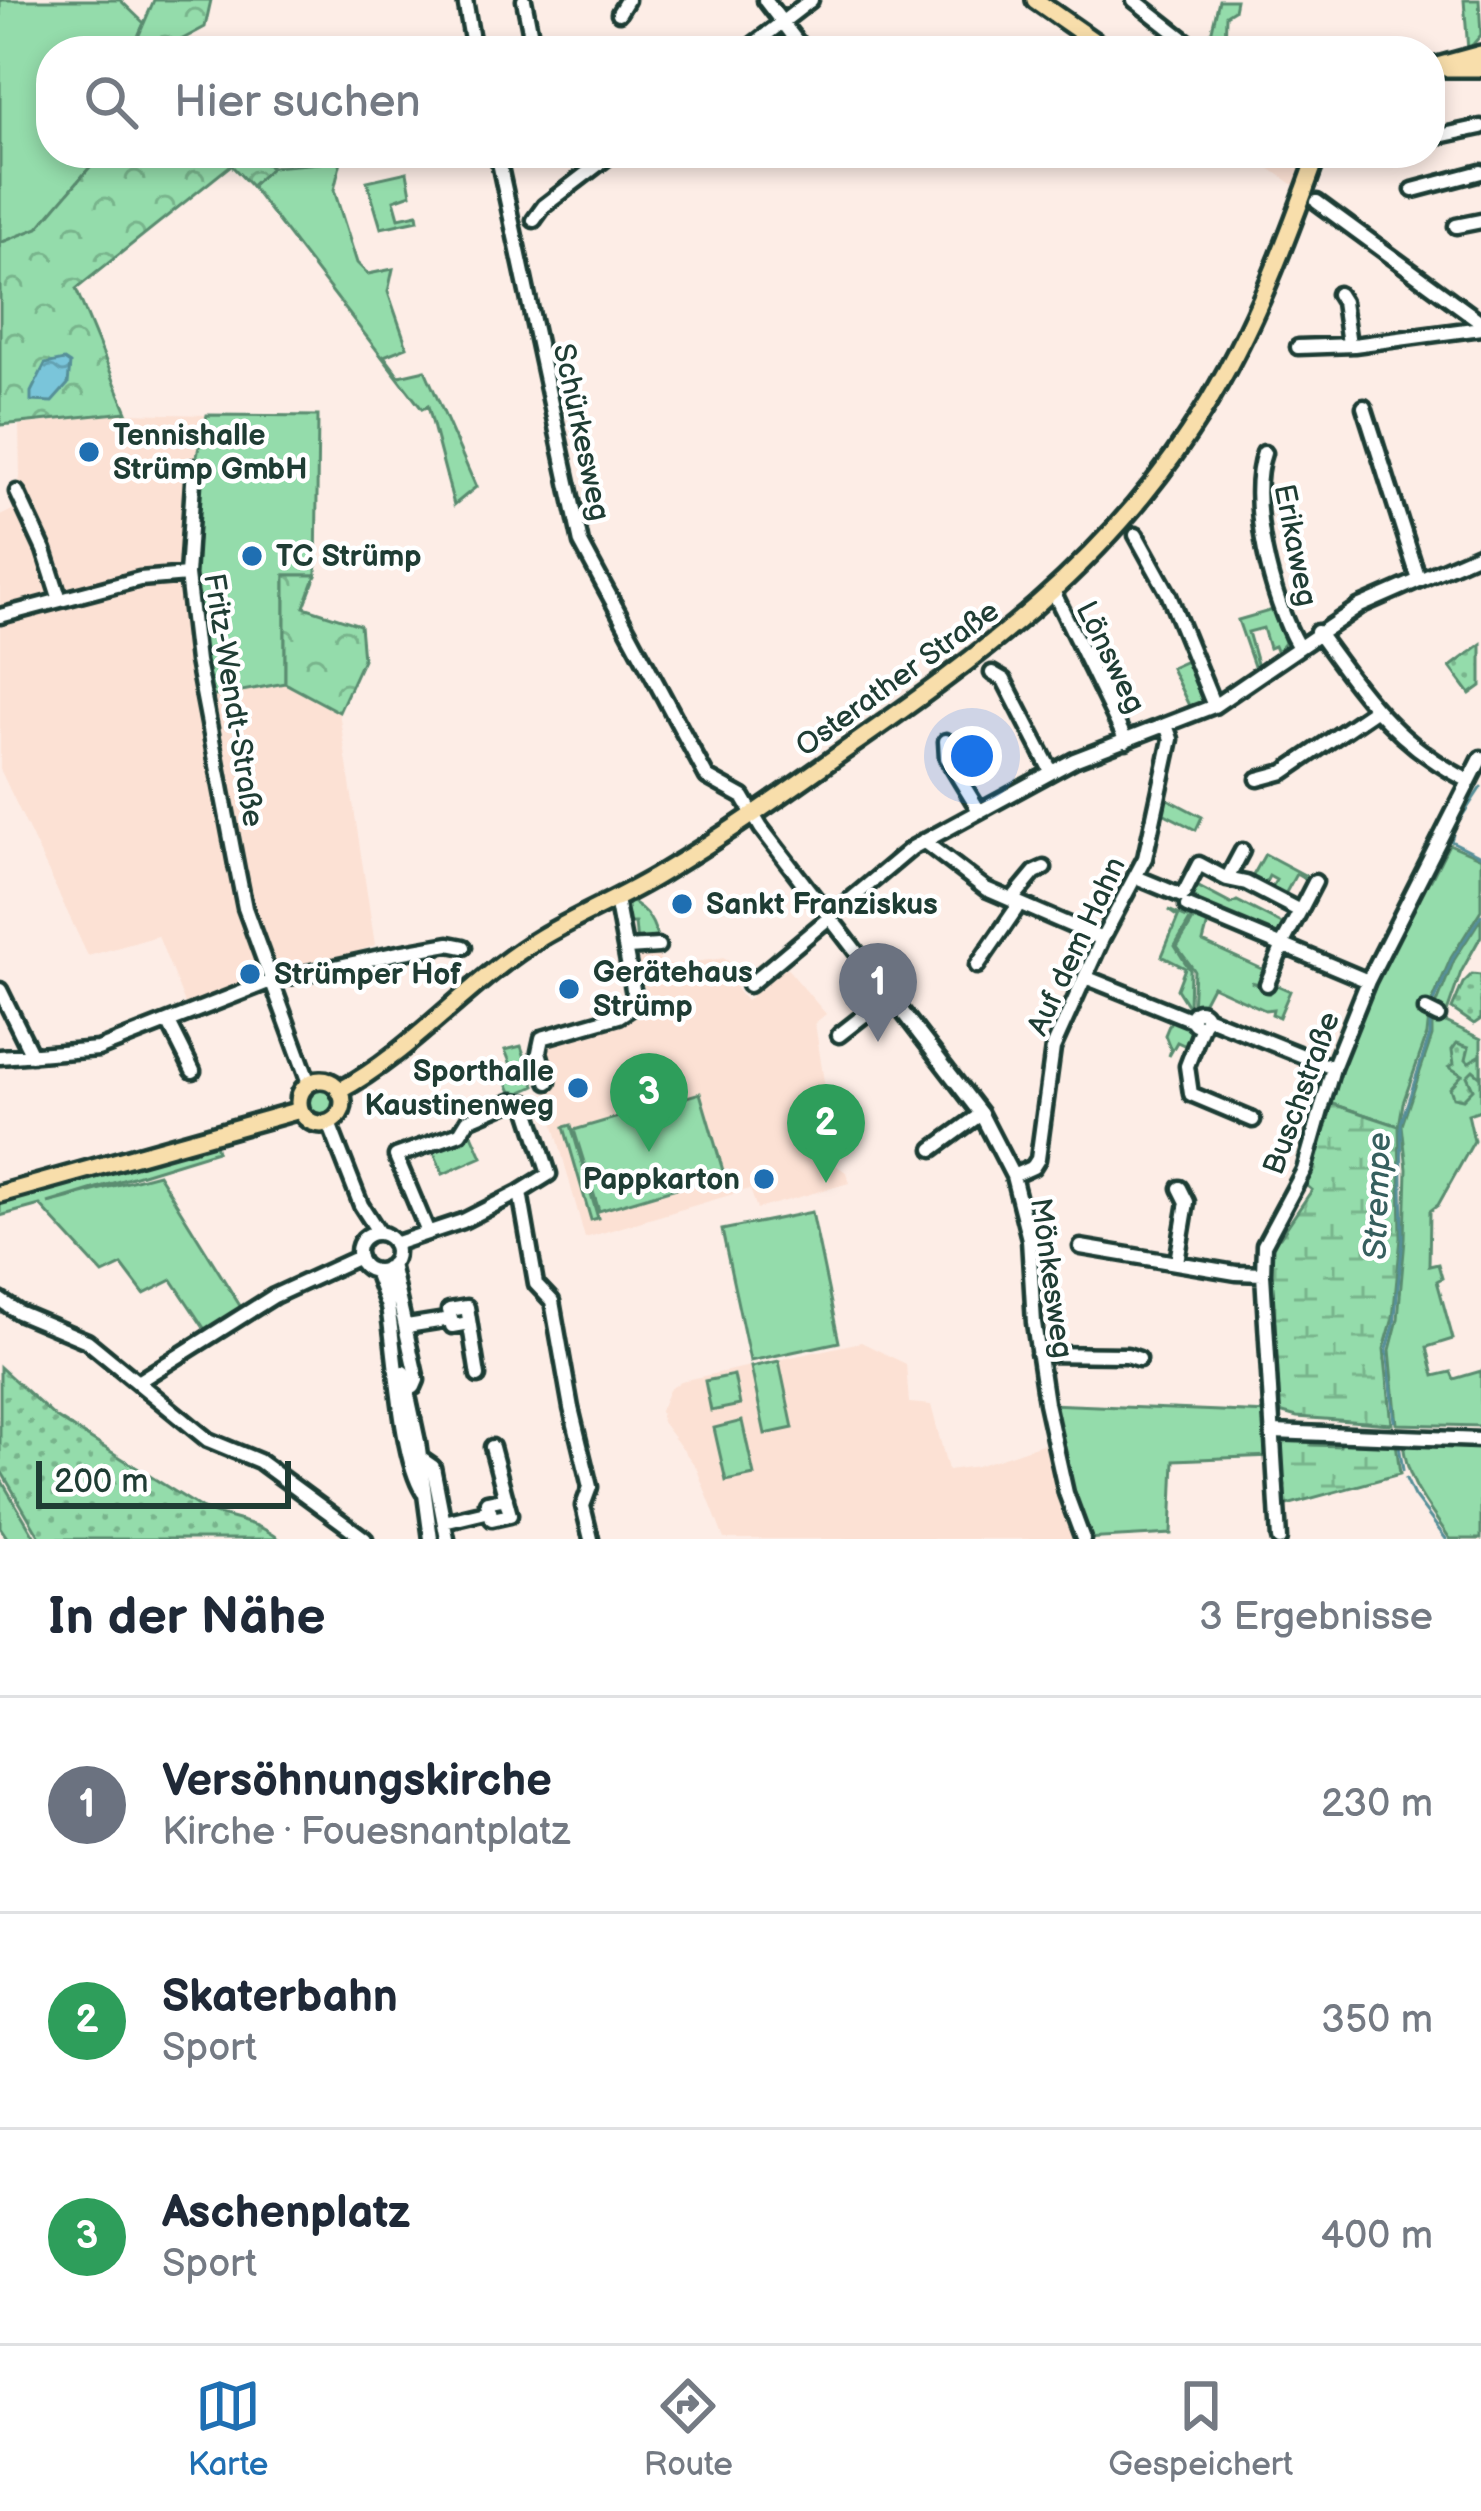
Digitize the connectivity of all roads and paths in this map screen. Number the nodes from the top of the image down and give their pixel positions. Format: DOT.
graph roads {
  1 [pos="465,0"];
  2 [pos="524,0"];
  3 [pos="765,0"];
  4 [pos="811,0"];
  5 [pos="1036,0"];
  6 [pos="1134,0"];
  7 [pos="783,23"];
  8 [pos="471,36"];
  9 [pos="531,36"];
  10 [pos="765,36"];
  11 [pos="793,36"];
  12 [pos="1087,36"];
  13 [pos="1180,36"];
  14 [pos="1479,55"];
  15 [pos="1445,64"];
  16 [pos="1481,127"];
  17 [pos="1445,135"];
  18 [pos="500,168"];
  19 [pos="593,168"];
  20 [pos="1312,168"];
  21 [pos="1481,172"];
  22 [pos="1413,190"];
  23 [pos="1316,202"];
  24 [pos="534,220"];
  25 [pos="1481,221"];
  26 [pos="1456,226"];
  27 [pos="1338,294"];
  28 [pos="1481,325"];
  29 [pos="1349,344"];
  30 [pos="1298,347"];
  31 [pos="1364,407"];
  32 [pos="1264,453"];
  33 [pos="194,467"];
  34 [pos="17,492"];
  35 [pos="1136,535"];
  36 [pos="1481,553"];
  37 [pos="187,575"];
  38 [pos="1419,580"];
  39 [pos="1054,593"];
  40 [pos="59,597"];
  41 [pos="0,616"];
  42 [pos="1317,632"];
  43 [pos="1298,646"];
  44 [pos="992,673"];
  45 [pos="1214,706"];
  46 [pos="1375,710"];
  47 [pos="1166,725"];
  48 [pos="946,741"];
  49 [pos="1126,741"];
  50 [pos="1481,758"];
  51 [pos="1051,771"];
  52 [pos="1258,778"];
  53 [pos="1467,780"];
  54 [pos="978,809"];
  55 [pos="754,814"];
  56 [pos="923,841"];
  57 [pos="1242,851"];
  58 [pos="1044,868"];
  59 [pos="1136,877"];
  60 [pos="1227,879"];
  61 [pos="1315,882"];
  62 [pos="616,899"];
  63 [pos="1184,899"];
  64 [pos="1015,902"];
  65 [pos="1300,911"];
  66 [pos="831,917"];
  67 [pos="1102,939"];
  68 [pos="1282,945"];
  69 [pos="658,946"];
  70 [pos="464,947"];
  71 [pos="627,948"];
  72 [pos="977,966"];
  73 [pos="1085,977"];
  74 [pos="271,981"];
  75 [pos="1369,981"];
  76 [pos="749,985"];
  77 [pos="1267,985"];
  78 [pos="0,990"];
  79 [pos="890,995"];
  80 [pos="1200,1021"];
  81 [pos="169,1023"];
  82 [pos="839,1035"];
  83 [pos="32,1055"];
  84 [pos="0,1057"];
  85 [pos="1333,1068"];
  86 [pos="193,1071"];
  87 [pos="548,1082"];
  88 [pos="309,1083"];
  89 [pos="339,1091"];
  90 [pos="294,1112"];
  91 [pos="981,1114"];
  92 [pos="1253,1120"];
  93 [pos="329,1123"];
  94 [pos="933,1149"];
  95 [pos="1013,1176"];
  96 [pos="1180,1188"];
  97 [pos="520,1192"];
  98 [pos="0,1194"];
  99 [pos="427,1231"];
  100 [pos="372,1235"];
  101 [pos="394,1244"];
  102 [pos="1081,1246"];
  103 [pos="358,1257"];
  104 [pos="1177,1262"];
  105 [pos="384,1268"];
  106 [pos="1263,1274"];
  107 [pos="0,1300"];
  108 [pos="406,1326"];
  109 [pos="1038,1354"];
  110 [pos="1139,1359"];
  111 [pos="478,1376"];
  112 [pos="139,1381"];
  113 [pos="403,1389"];
  114 [pos="1273,1432"];
  115 [pos="1481,1439"];
  116 [pos="492,1447"];
  117 [pos="426,1461"];
  118 [pos="423,1492"];
  119 [pos="444,1522"];
  120 [pos="365,1539"];
  121 [pos="431,1539"];
  122 [pos="447,1539"];
  123 [pos="591,1539"];
  124 [pos="1082,1539"];
  125 [pos="1279,1539"];
  1 -- 8 [label="street"];
  2 -- 9 [label="street"];
  3 -- 7 [label="street"];
  4 -- 7 [label="street"];
  5 -- 12 [label="main road"];
  6 -- 13 [label="street"];
  7 -- 10 [label="street"];
  7 -- 11 [label="street"];
  14 -- 15 [label="main road"];
  16 -- 17 [label="street"];
  18 -- 55 [label="street, Schürkesweg"];
  19 -- 24 [label="street"];
  20 -- 39 [label="main road, Osterather Straße"];
  21 -- 22 [label="street"];
  23 -- 28 [label="street"];
  25 -- 26 [label="street"];
  27 -- 29 [label="street"];
  28 -- 29 [label="street"];
  29 -- 30 [label="street"];
  31 -- 38 [label="street"];
  32 -- 43 [label="street, Erikaweg"];
  33 -- 37 [label="street, Fritz-Wendt-Straße"];
  34 -- 40 [label="street"];
  35 -- 45 [label="street"];
  36 -- 38 [label="street"];
  37 -- 40 [label="street"];
  37 -- 74 [label="street, Fritz-Wendt-Straße"];
  38 -- 42 [label="street"];
  39 -- 49 [label="street, Lönsweg"];
  39 -- 55 [label="main road, Osterather Straße"];
  40 -- 41 [label="street"];
  42 -- 43 [label="street"];
  42 -- 46 [label="street"];
  43 -- 45 [label="street"];
  44 -- 51 [label="street"];
  45 -- 47 [label="street"];
  46 -- 52 [label="street"];
  46 -- 53 [label="street"];
  47 -- 49 [label="street"];
  47 -- 59 [label="street, Auf dem Hahn"];
  48 -- 54 [label="street"];
  49 -- 51 [label="street"];
  50 -- 53 [label="street, Buschstraße"];
  51 -- 54 [label="street"];
  53 -- 75 [label="street, Buschstraße"];
  54 -- 56 [label="street"];
  55 -- 62 [label="main road, Osterather Straße"];
  55 -- 66 [label="street, Mönkesweg"];
  56 -- 64 [label="street"];
  56 -- 66 [label="street"];
  57 -- 60 [label="street"];
  58 -- 64 [label="street"];
  59 -- 63 [label="street"];
  59 -- 67 [label="street, Auf dem Hahn"];
  60 -- 63 [label="street"];
  60 -- 65 [label="street"];
  61 -- 65 [label="street"];
  62 -- 71 [label="street"];
  62 -- 89 [label="main road, Osterather Straße"];
  63 -- 68 [label="street"];
  64 -- 67 [label="street"];
  64 -- 72 [label="street"];
  65 -- 68 [label="street"];
  66 -- 76 [label="street"];
  66 -- 79 [label="street, Mönkesweg"];
  67 -- 73 [label="street, Auf dem Hahn"];
  68 -- 75 [label="street"];
  68 -- 77 [label="street"];
  69 -- 71 [label="street"];
  70 -- 74 [label="street"];
  71 -- 87 [label="street"];
  73 -- 80 [label="street"];
  73 -- 95 [label="street, Auf dem Hahn"];
  74 -- 81 [label="street"];
  74 -- 88 [label="street, Fritz-Wendt-Straße"];
  75 -- 85 [label="street, Buschstraße"];
  78 -- 83 [label="street"];
  79 -- 82 [label="street"];
  79 -- 91 [label="street, Mönkesweg"];
  80 -- 85 [label="street"];
  80 -- 92 [label="street"];
  81 -- 83 [label="street"];
  81 -- 86 [label="street"];
  83 -- 84 [label="street"];
  85 -- 106 [label="street, Buschstraße"];
  88 -- 89 [label="main road"];
  88 -- 90 [label="main road"];
  89 -- 93 [label="main road"];
  90 -- 93 [label="main road"];
  90 -- 98 [label="main road"];
  91 -- 94 [label="street"];
  91 -- 95 [label="street, Mönkesweg"];
  93 -- 100 [label="street"];
  95 -- 109 [label="street, Mönkesweg"];
  96 -- 104 [label="street"];
  97 -- 99 [label="street"];
  97 -- 99 [label="street"];
  97 -- 123 [label="street"];
  99 -- 101 [label="street"];
  100 -- 101 [label="street"];
  100 -- 103 [label="street"];
  101 -- 105 [label="street"];
  102 -- 104 [label="street"];
  103 -- 105 [label="street"];
  103 -- 112 [label="street"];
  104 -- 106 [label="street"];
  105 -- 108 [label="street"];
  105 -- 113 [label="street"];
  106 -- 114 [label="street, Buschstraße"];
  107 -- 112 [label="street"];
  108 -- 111 [label="street"];
  108 -- 113 [label="street"];
  109 -- 110 [label="street"];
  109 -- 124 [label="street, Mönkesweg"];
  112 -- 120 [label="street"];
  113 -- 117 [label="street"];
  113 -- 118 [label="street"];
  114 -- 115 [label="street"];
  114 -- 125 [label="street, Buschstraße"];
  116 -- 119 [label="street"];
  117 -- 118 [label="street"];
  117 -- 119 [label="street"];
  118 -- 121 [label="street"];
  119 -- 122 [label="street"];
}
